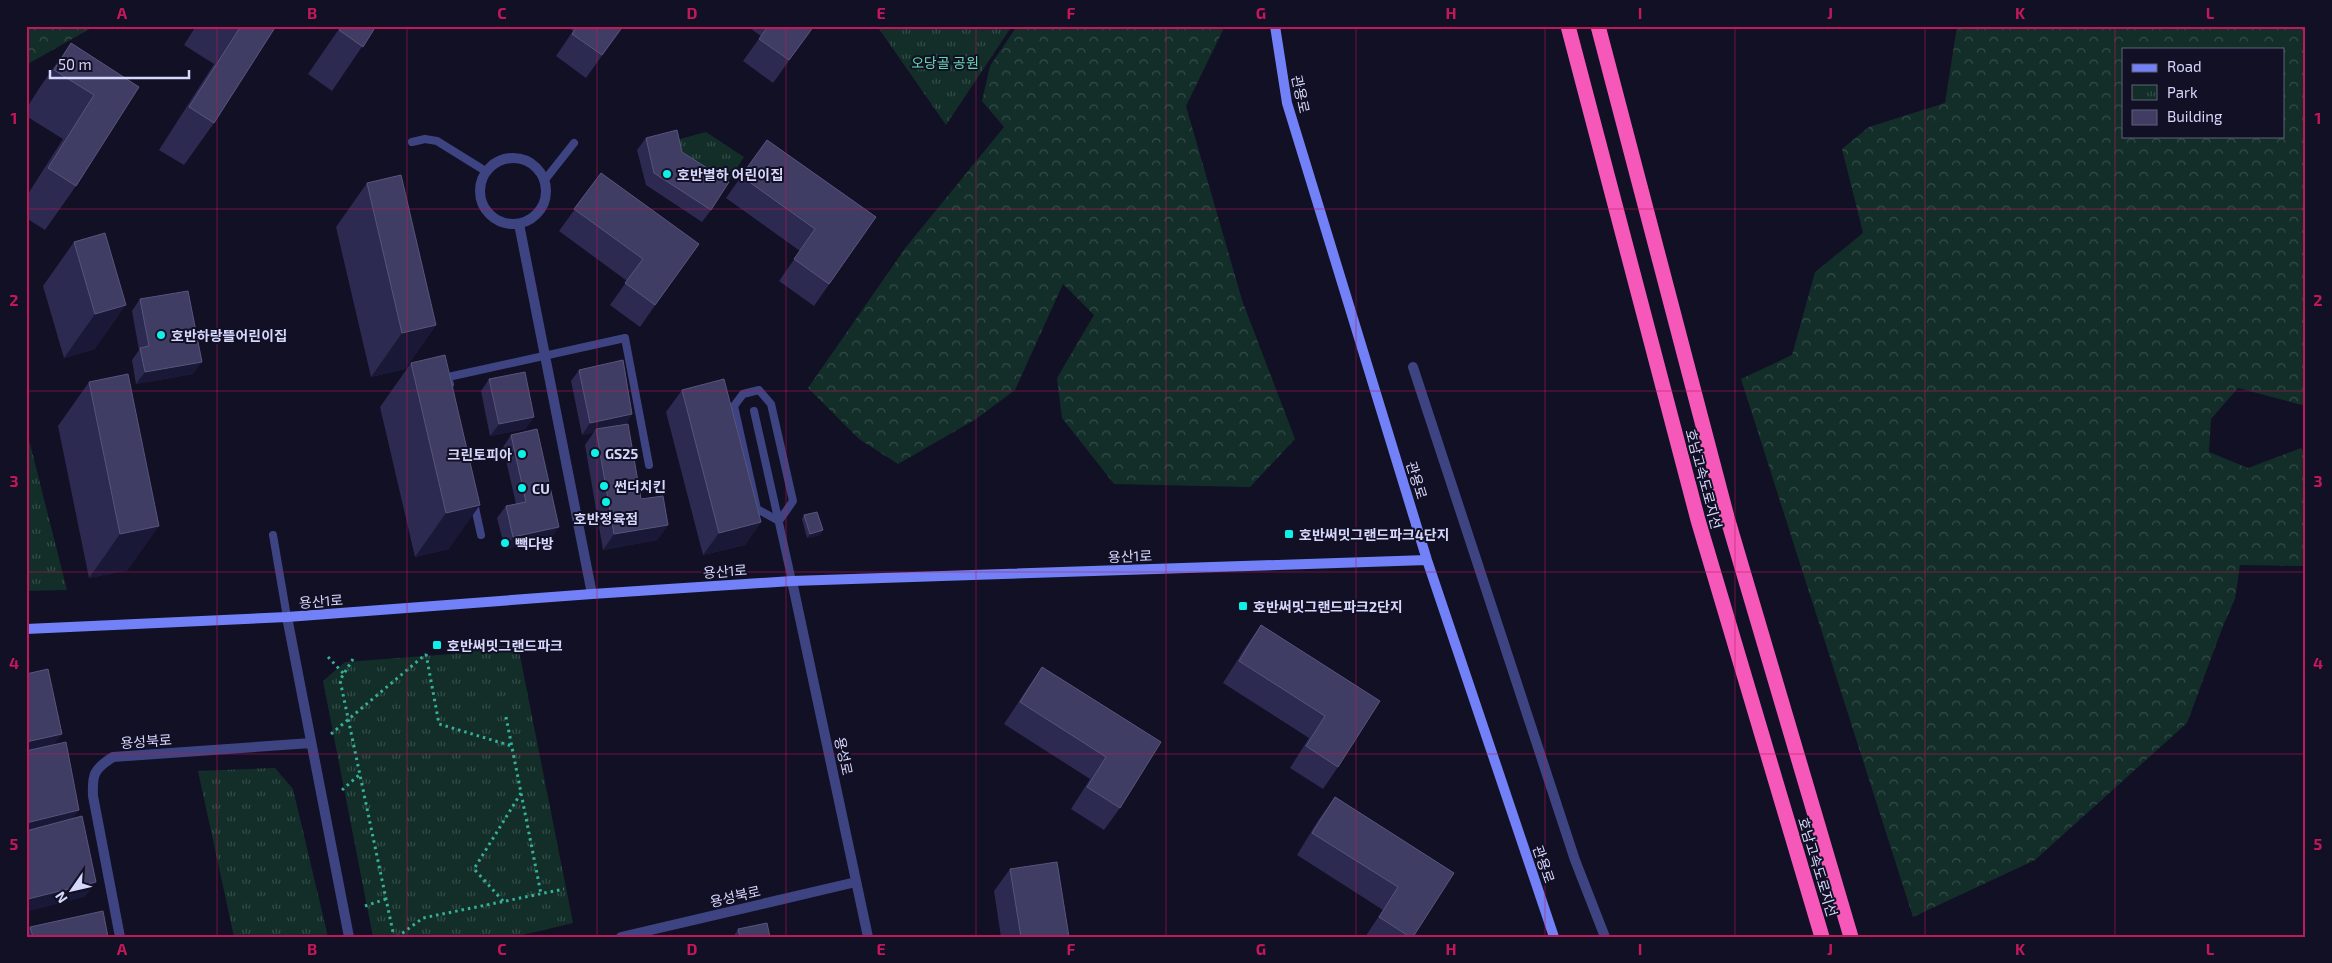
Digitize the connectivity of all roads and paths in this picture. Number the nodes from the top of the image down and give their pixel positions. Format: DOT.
graph roads {
  1 [pos="1275,26"];
  2 [pos="1568,26"];
  3 [pos="1598,26"];
  4 [pos="412,142"];
  5 [pos="574,143"];
  6 [pos="486,172"];
  7 [pos="544,181"];
  8 [pos="519,224"];
  9 [pos="545,355"];
  10 [pos="1413,367"];
  11 [pos="452,396"];
  12 [pos="754,411"];
  13 [pos="649,465"];
  14 [pos="473,498"];
  15 [pos="779,520"];
  16 [pos="273,535"];
  17 [pos="481,535"];
  18 [pos="1427,560"];
  19 [pos="792,581"];
  20 [pos="592,594"];
  21 [pos="287,617"];
  22 [pos="26,629"];
  23 [pos="328,657"];
  24 [pos="353,659"];
  25 [pos="344,674"];
  26 [pos="506,717"];
  27 [pos="348,720"];
  28 [pos="331,734"];
  29 [pos="311,743"];
  30 [pos="512,746"];
  31 [pos="360,774"];
  32 [pos="342,790"];
  33 [pos="520,792"];
  34 [pos="856,882"];
  35 [pos="564,889"];
  36 [pos="541,894"];
  37 [pos="386,899"];
  38 [pos="504,901"];
  39 [pos="365,906"];
  40 [pos="120,937"];
  41 [pos="349,937"];
  42 [pos="396,937"];
  43 [pos="620,937"];
  44 [pos="868,937"];
  45 [pos="1554,937"];
  46 [pos="1605,937"];
  47 [pos="1822,937"];
  48 [pos="1851,937"];
  1 -- 18 [label="main road, 관용로"];
  2 -- 47 [label="highway, 호남고속도로지선"];
  3 -- 48 [label="highway, 호남고속도로지선"];
  4 -- 6 [label="lane"];
  5 -- 7 [label="lane"];
  6 -- 7 [label="street"];
  6 -- 8 [label="street"];
  7 -- 8 [label="street"];
  8 -- 9 [label="street"];
  9 -- 11 [label="lane"];
  9 -- 13 [label="lane"];
  9 -- 20 [label="street"];
  10 -- 46 [label="street"];
  12 -- 15 [label="lane"];
  14 -- 17 [label="lane"];
  15 -- 15 [label="lane"];
  15 -- 19 [label="lane"];
  16 -- 21 [label="lane"];
  18 -- 19 [label="main road, 용산1로"];
  18 -- 45 [label="main road, 관용로"];
  19 -- 20 [label="main road, 용산1로"];
  19 -- 34 [label="street, 용성로"];
  20 -- 21 [label="main road, 용산1로"];
  21 -- 22 [label="main road, 용산1로"];
  21 -- 29 [label="street"];
  23 -- 25 [label="path"];
  24 -- 25 [label="path"];
  25 -- 27 [label="path"];
  26 -- 30 [label="path"];
  27 -- 28 [label="path"];
  27 -- 30 [label="path"];
  27 -- 31 [label="path"];
  29 -- 40 [label="street, 용성북로"];
  29 -- 41 [label="street"];
  30 -- 33 [label="path"];
  31 -- 32 [label="path"];
  31 -- 37 [label="path"];
  33 -- 36 [label="path"];
  33 -- 38 [label="path"];
  34 -- 43 [label="street, 용성북로"];
  34 -- 44 [label="street, 용성로"];
  35 -- 36 [label="path"];
  36 -- 38 [label="path"];
  37 -- 39 [label="path"];
  37 -- 42 [label="path"];
  38 -- 42 [label="path"];
}
